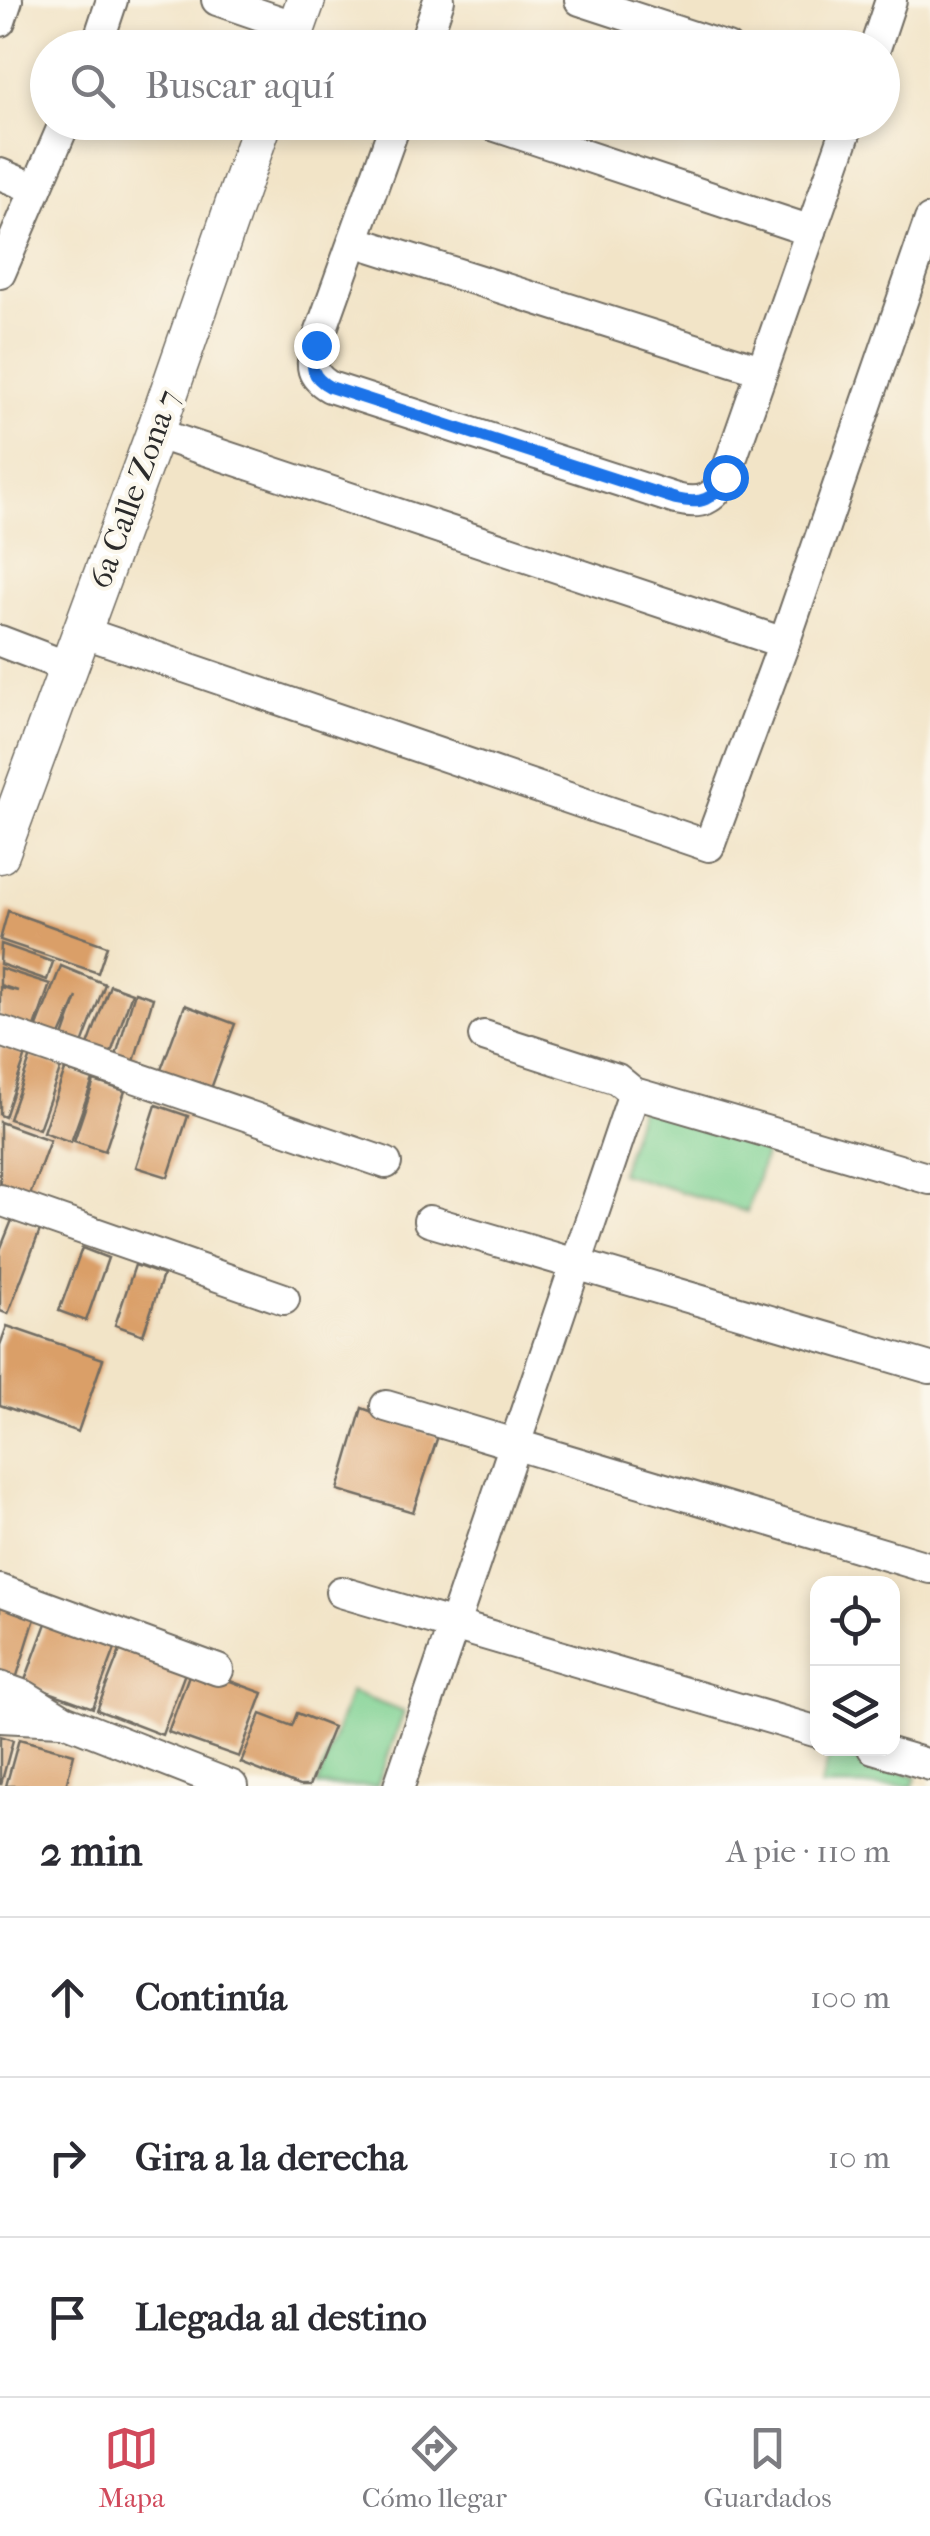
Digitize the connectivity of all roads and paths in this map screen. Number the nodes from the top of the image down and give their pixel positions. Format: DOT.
graph roads {
  1 [pos="7,0"];
  2 [pos="112,0"];
  3 [pos="218,0"];
  4 [pos="440,0"];
  5 [pos="580,0"];
  6 [pos="891,0"];
  7 [pos="0,21"];
  8 [pos="297,25"];
  9 [pos="102,30"];
  10 [pos="429,30"];
  11 [pos="672,30"];
  12 [pos="881,30"];
  13 [pos="57,140"];
  14 [pos="257,140"];
  15 [pos="390,140"];
  16 [pos="538,140"];
  17 [pos="843,140"];
  18 [pos="0,174"];
  19 [pos="36,189"];
  20 [pos="930,220"];
  21 [pos="811,231"];
  22 [pos="354,241"];
  23 [pos="0,273"];
  24 [pos="761,370"];
  25 [pos="155,433"];
  26 [pos="82,632"];
  27 [pos="0,641"];
  28 [pos="784,643"];
  29 [pos="68,667"];
  30 [pos="0,854"];
  31 [pos="0,1031"];
  32 [pos="484,1036"];
  33 [pos="634,1093"];
  34 [pos="386,1163"];
  35 [pos="930,1179"];
  36 [pos="0,1200"];
  37 [pos="429,1221"];
  38 [pos="576,1264"];
  39 [pos="284,1300"];
  40 [pos="930,1368"];
  41 [pos="386,1406"];
  42 [pos="515,1443"];
  43 [pos="930,1568"];
  44 [pos="0,1590"];
  45 [pos="341,1592"];
  46 [pos="453,1625"];
  47 [pos="218,1670"];
  48 [pos="0,1687"];
  49 [pos="0,1717"];
  50 [pos="64,1720"];
  51 [pos="810,1730"];
  52 [pos="900,1756"];
  53 [pos="930,1765"];
  54 [pos="232,1786"];
  55 [pos="399,1786"];
  1 -- 7 [label="street"];
  2 -- 9 [label="street"];
  3 -- 8 [label="street"];
  4 -- 10 [label="street"];
  5 -- 11 [label="street"];
  6 -- 12 [label="street"];
  13 -- 19 [label="street"];
  14 -- 25 [label="street, 6a Calle Zona 7"];
  15 -- 22 [label="street"];
  16 -- 21 [label="street"];
  17 -- 21 [label="street"];
  18 -- 19 [label="street"];
  19 -- 23 [label="street"];
  20 -- 28 [label="street"];
  21 -- 24 [label="street"];
  22 -- 24 [label="street"];
  22 -- 24 [label="street"];
  25 -- 26 [label="street, 6a Calle Zona 7"];
  25 -- 28 [label="street"];
  26 -- 28 [label="street"];
  26 -- 29 [label="street, 6a Calle Zona 7"];
  27 -- 29 [label="street"];
  29 -- 30 [label="street, 6a Calle Zona 7"];
  31 -- 34 [label="street"];
  32 -- 33 [label="street"];
  33 -- 35 [label="street"];
  33 -- 38 [label="street"];
  36 -- 39 [label="street"];
  37 -- 38 [label="street"];
  38 -- 40 [label="street"];
  38 -- 42 [label="street"];
  41 -- 42 [label="street"];
  42 -- 43 [label="street"];
  42 -- 46 [label="street"];
  44 -- 47 [label="street"];
  45 -- 46 [label="street"];
  46 -- 51 [label="street"];
  46 -- 55 [label="street"];
  48 -- 50 [label="street"];
  49 -- 50 [label="street"];
  50 -- 54 [label="street"];
  52 -- 53 [label="street"];
}
